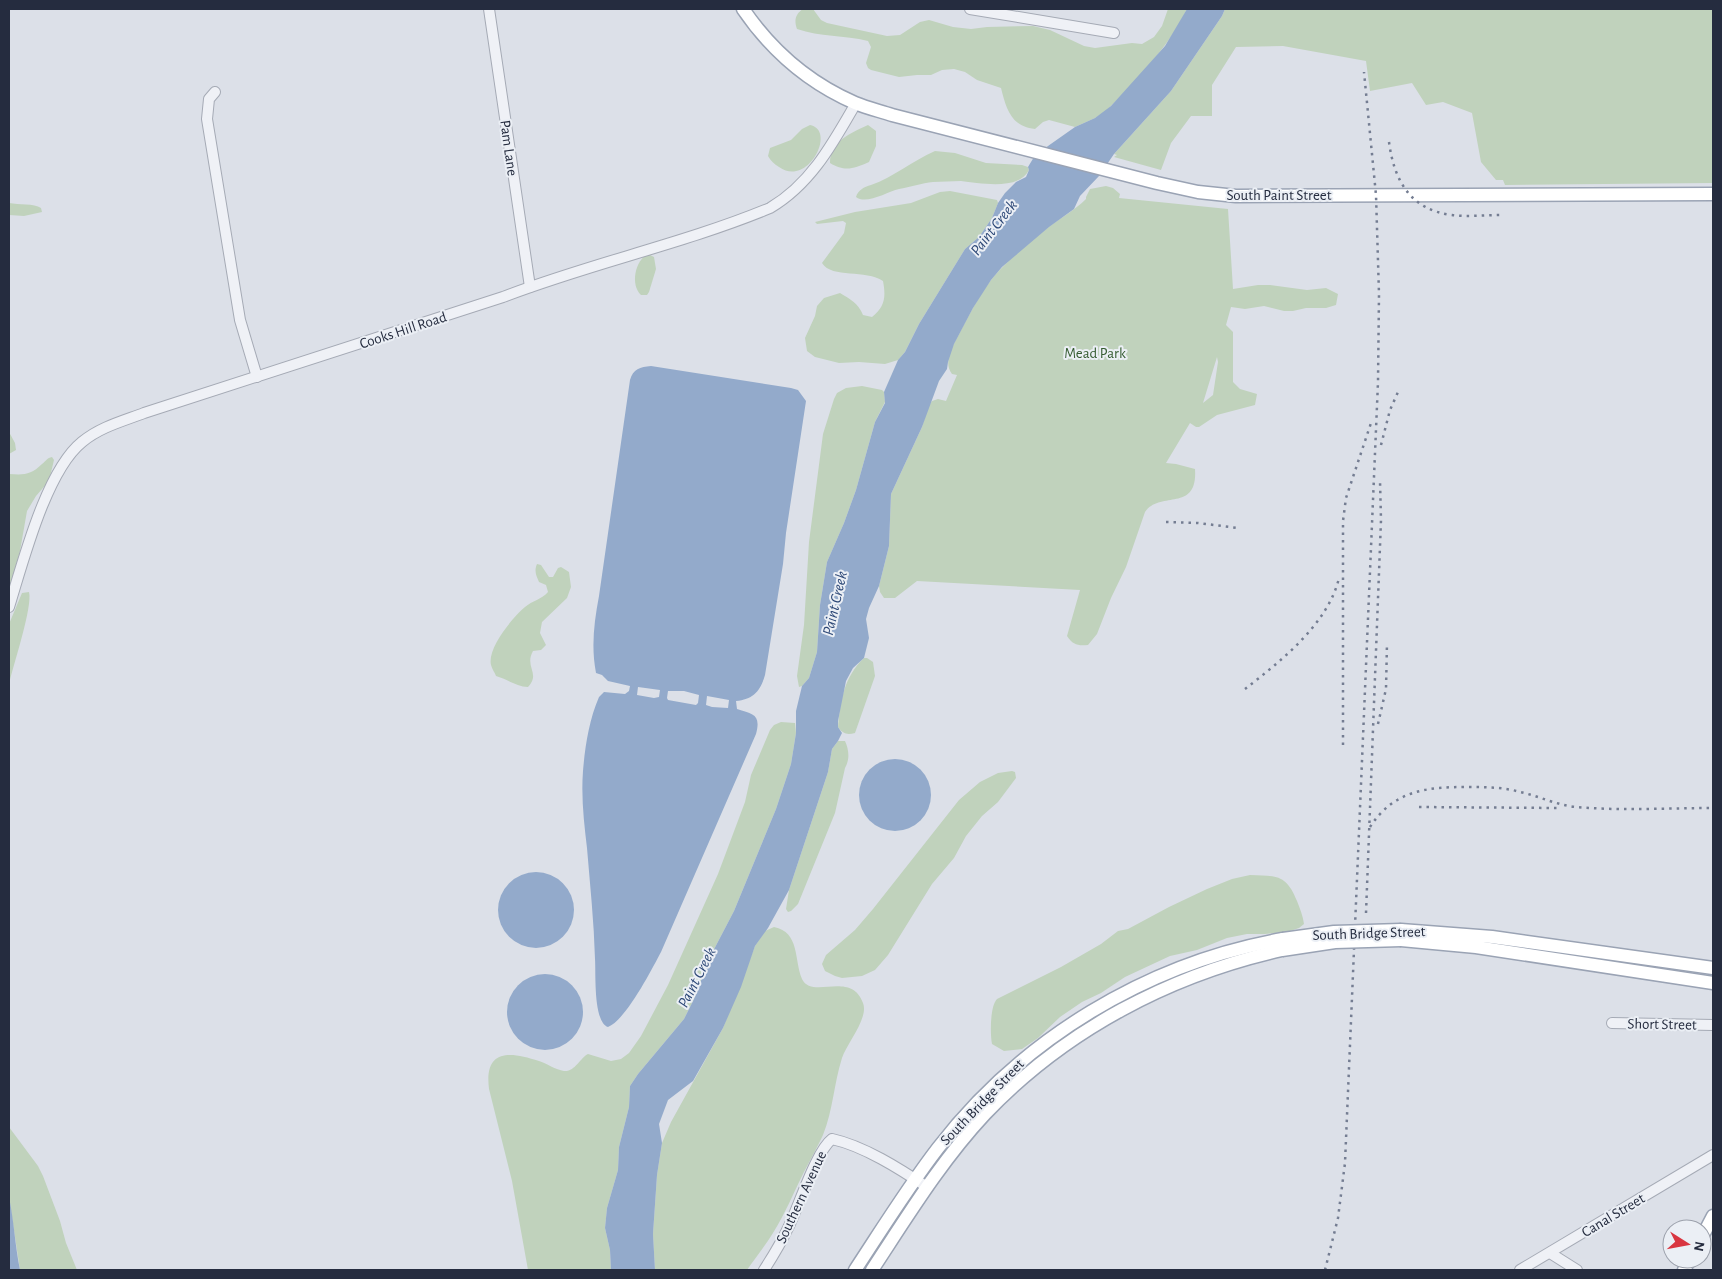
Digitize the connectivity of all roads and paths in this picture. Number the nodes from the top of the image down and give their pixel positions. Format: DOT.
graph roads {
  1 [pos="489,9"];
  2 [pos="743,9"];
  3 [pos="970,9"];
  4 [pos="1114,34"];
  5 [pos="214,92"];
  6 [pos="856,104"];
  7 [pos="1713,194"];
  8 [pos="530,287"];
  9 [pos="257,377"];
  10 [pos="9,607"];
  11 [pos="1401,935"];
  12 [pos="1282,944"];
  13 [pos="1713,968"];
  14 [pos="1713,983"];
  15 [pos="1612,1023"];
  16 [pos="1713,1025"];
  17 [pos="1711,1159"];
  18 [pos="914,1179"];
  19 [pos="927,1187"];
  20 [pos="1550,1253"];
  21 [pos="764,1270"];
  22 [pos="855,1270"];
  23 [pos="872,1270"];
  24 [pos="1520,1270"];
  25 [pos="1577,1270"];
  1 -- 8 [label="street, Pam Lane"];
  2 -- 6 [label="main road, South Paint Street"];
  3 -- 4 [label="street"];
  5 -- 9 [label="street"];
  6 -- 7 [label="main road, South Paint Street"];
  6 -- 8 [label="street, Cooks Hill Road"];
  8 -- 9 [label="street, Cooks Hill Road"];
  9 -- 10 [label="street, Cooks Hill Road"];
  11 -- 12 [label="main road, South Bridge Street, bridge"];
  11 -- 13 [label="main road, South Bridge Street"];
  11 -- 14 [label="main road, South Bridge Street"];
  12 -- 18 [label="main road, South Bridge Street"];
  12 -- 19 [label="main road, South Bridge Street"];
  15 -- 16 [label="street, Short Street"];
  17 -- 20 [label="street, Canal Street"];
  18 -- 19 [label="street, Southern Avenue"];
  18 -- 21 [label="street, Southern Avenue"];
  18 -- 22 [label="main road, South Bridge Street"];
  19 -- 23 [label="main road, South Bridge Street"];
  20 -- 24 [label="street, Canal Street"];
  20 -- 25 [label="street"];
}
